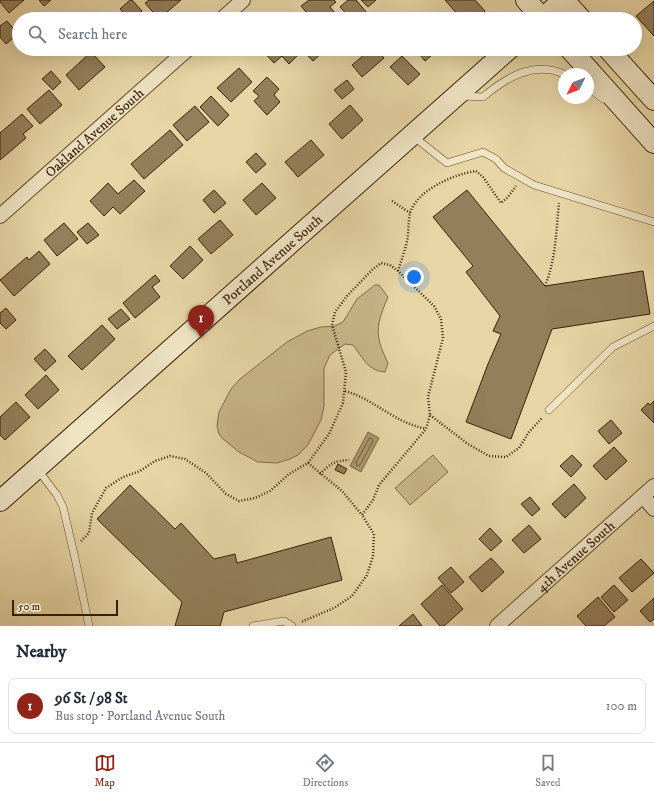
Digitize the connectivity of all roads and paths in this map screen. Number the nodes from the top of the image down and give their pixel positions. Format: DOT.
graph roads {
  1 [pos="243,0"];
  2 [pos="526,0"];
  3 [pos="563,0"];
  4 [pos="230,12"];
  5 [pos="536,12"];
  6 [pos="550,12"];
  7 [pos="574,12"];
  8 [pos="180,56"];
  9 [pos="501,56"];
  10 [pos="576,56"];
  11 [pos="614,56"];
  12 [pos="558,71"];
  13 [pos="594,91"];
  14 [pos="458,96"];
  15 [pos="654,100"];
  16 [pos="412,135"];
  17 [pos="654,144"];
  18 [pos="521,178"];
  19 [pos="560,193"];
  20 [pos="392,201"];
  21 [pos="410,213"];
  22 [pos="0,216"];
  23 [pos="654,222"];
  24 [pos="398,271"];
  25 [pos="545,286"];
  26 [pos="654,326"];
  27 [pos="345,391"];
  28 [pos="549,410"];
  29 [pos="430,415"];
  30 [pos="426,429"];
  31 [pos="349,460"];
  32 [pos="308,463"];
  33 [pos="37,468"];
  34 [pos="320,474"];
  35 [pos="654,486"];
  36 [pos="643,496"];
  37 [pos="0,501"];
  38 [pos="654,509"];
  39 [pos="362,515"];
  40 [pos="73,548"];
  41 [pos="89,626"];
  42 [pos="253,626"];
  43 [pos="292,626"];
  44 [pos="497,626"];
  1 -- 4 [label="street"];
  2 -- 5 [label="main road"];
  3 -- 6 [label="main road"];
  3 -- 7 [label="main road"];
  8 -- 22 [label="street, Oakland Avenue South"];
  9 -- 14 [label="main road, Portland Avenue South"];
  10 -- 17 [label="main road"];
  11 -- 15 [label="main road"];
  12 -- 14 [label="lane"];
  13 -- 17 [label="lane"];
  14 -- 16 [label="main road, Portland Avenue South"];
  16 -- 18 [label="lane"];
  16 -- 33 [label="main road, Portland Avenue South"];
  18 -- 19 [label="lane"];
  18 -- 21 [label="path"];
  19 -- 23 [label="lane"];
  19 -- 25 [label="path"];
  20 -- 21 [label="path"];
  21 -- 24 [label="path"];
  24 -- 27 [label="path"];
  24 -- 29 [label="path"];
  26 -- 28 [label="lane"];
  27 -- 30 [label="path"];
  27 -- 32 [label="path"];
  28 -- 29 [label="path"];
  29 -- 30 [label="path"];
  30 -- 39 [label="path"];
  31 -- 34 [label="path"];
  32 -- 34 [label="path"];
  32 -- 40 [label="path"];
  33 -- 37 [label="main road, Portland Avenue South"];
  33 -- 40 [label="lane"];
  34 -- 39 [label="path"];
  35 -- 36 [label="street, 4th Avenue South"];
  36 -- 38 [label="street"];
  36 -- 44 [label="street, 4th Avenue South"];
  39 -- 43 [label="path"];
  40 -- 41 [label="lane"];
  42 -- 43 [label="lane"];
}
